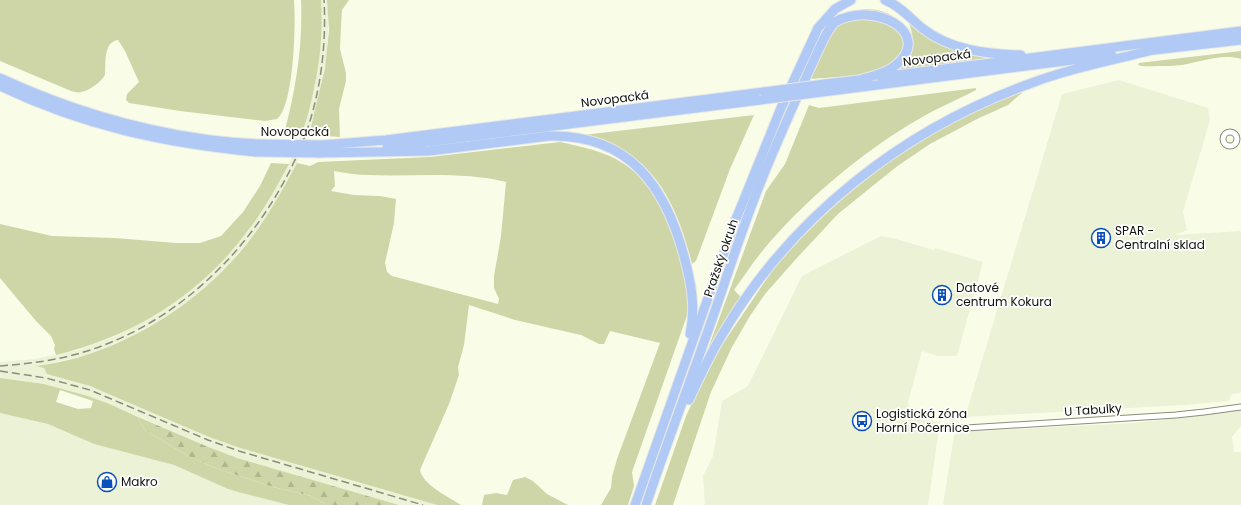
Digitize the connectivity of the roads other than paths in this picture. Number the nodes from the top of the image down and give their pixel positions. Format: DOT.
graph roads {
  1 [pos="851,0"];
  2 [pos="885,0"];
  3 [pos="1241,31"];
  4 [pos="1241,40"];
  5 [pos="1149,51"];
  6 [pos="1052,55"];
  7 [pos="0,78"];
  8 [pos="862,79"];
  9 [pos="0,86"];
  10 [pos="824,88"];
  11 [pos="257,148"];
  12 [pos="321,149"];
  13 [pos="684,365"];
  14 [pos="1241,407"];
  15 [pos="946,427"];
  16 [pos="665,451"];
  17 [pos="635,505"];
  18 [pos="646,505"];
  1 -- 13 [label="highway, Pražský okruh"];
  2 -- 6 [label="highway"];
  3 -- 6 [label="highway, Novopacká"];
  4 -- 5 [label="highway, Novopacká"];
  5 -- 10 [label="highway, Novopacká"];
  5 -- 16 [label="highway"];
  6 -- 8 [label="highway, Novopacká"];
  7 -- 11 [label="highway, Novopacká"];
  8 -- 10 [label="highway, Novopacká"];
  8 -- 16 [label="highway, Pražský okruh"];
  9 -- 11 [label="highway, Novopacká"];
  10 -- 12 [label="highway, Novopacká, bridge"];
  11 -- 12 [label="highway, Novopacká, bridge"];
  12 -- 13 [label="highway"];
  13 -- 17 [label="highway, Pražský okruh"];
  14 -- 15 [label="street, U Tabulky"];
  16 -- 18 [label="highway, Pražský okruh"];
}
